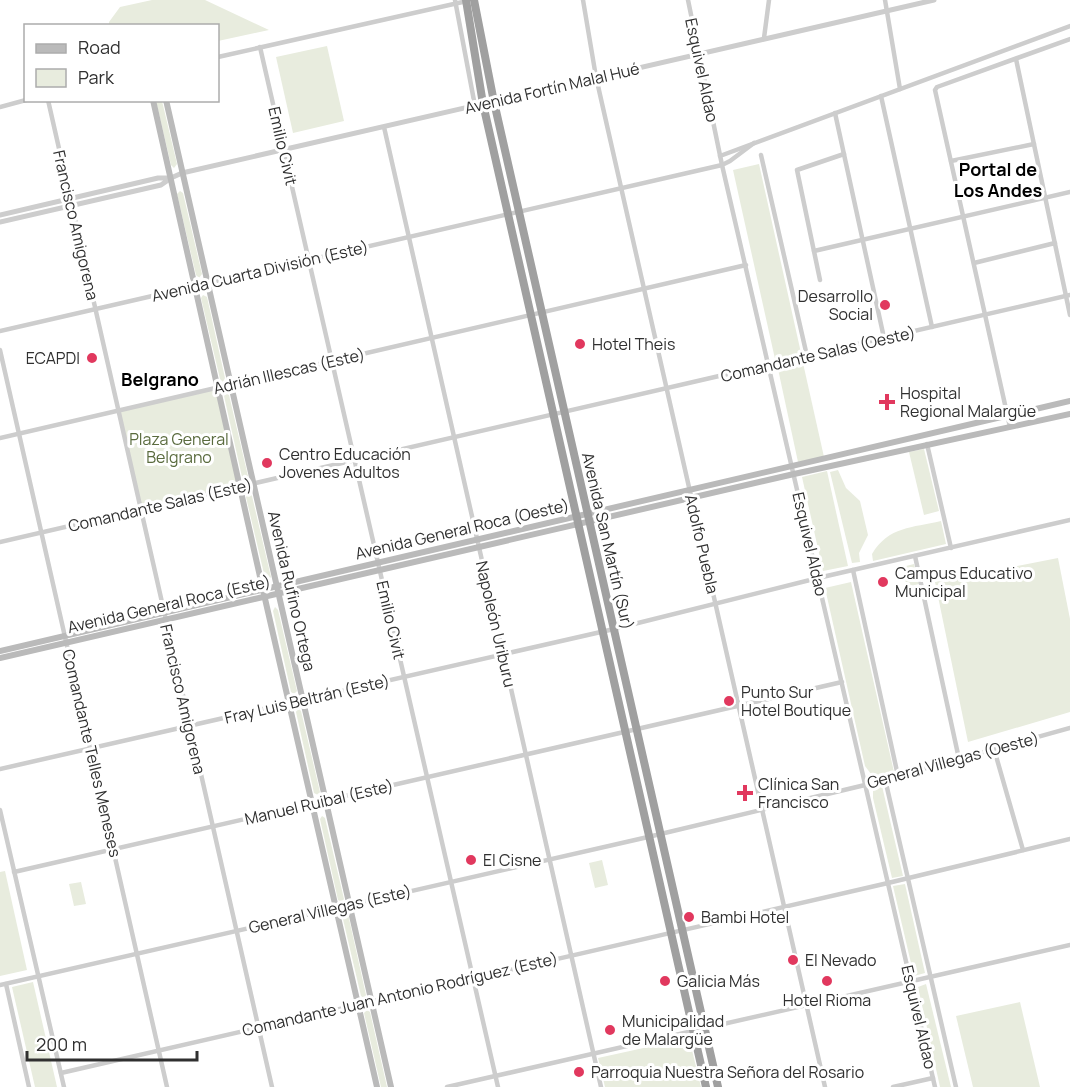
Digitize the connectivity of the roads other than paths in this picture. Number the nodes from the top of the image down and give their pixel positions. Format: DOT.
graph roads {
  1 [pos="470,0"];
  2 [pos="583,0"];
  3 [pos="688,0"];
  4 [pos="769,0"];
  5 [pos="885,0"];
  6 [pos="934,0"];
  7 [pos="456,2"];
  8 [pos="886,10"];
  9 [pos="1070,26"];
  10 [pos="764,38"];
  11 [pos="1070,39"];
  12 [pos="260,47"];
  13 [pos="698,54"];
  14 [pos="219,57"];
  15 [pos="1016,59"];
  16 [pos="596,77"];
  17 [pos="900,89"];
  18 [pos="881,96"];
  19 [pos="24,100"];
  20 [pos="48,102"];
  21 [pos="153,102"];
  22 [pos="166,102"];
  23 [pos="494,102"];
  24 [pos="479,105"];
  25 [pos="0,106"];
  26 [pos="835,113"];
  27 [pos="384,127"];
  28 [pos="754,143"];
  29 [pos="1034,144"];
  30 [pos="284,150"];
  31 [pos="844,154"];
  32 [pos="761,155"];
  33 [pos="720,156"];
  34 [pos="951,161"];
  35 [pos="722,165"];
  36 [pos="182,173"];
  37 [pos="171,178"];
  38 [pos="622,188"];
  39 [pos="1070,192"];
  40 [pos="1046,198"];
  41 [pos="71,202"];
  42 [pos="520,211"];
  43 [pos="508,214"];
  44 [pos="0,215"];
  45 [pos="964,216"];
  46 [pos="0,222"];
  47 [pos="910,229"];
  48 [pos="409,237"];
  49 [pos="862,240"];
  50 [pos="1055,243"];
  51 [pos="814,251"];
  52 [pos="309,260"];
  53 [pos="974,263"];
  54 [pos="746,265"];
  55 [pos="820,280"];
  56 [pos="207,283"];
  57 [pos="194,287"];
  58 [pos="645,289"];
  59 [pos="1068,296"];
  60 [pos="95,309"];
  61 [pos="543,313"];
  62 [pos="986,315"];
  63 [pos="1070,315"];
  64 [pos="531,316"];
  65 [pos="932,327"];
  66 [pos="0,332"];
  67 [pos="432,338"];
  68 [pos="884,338"];
  69 [pos="0,350"];
  70 [pos="807,356"];
  71 [pos="332,361"];
  72 [pos="769,365"];
  73 [pos="231,385"];
  74 [pos="217,388"];
  75 [pos="667,388"];
  76 [pos="1070,401"];
  77 [pos="118,411"];
  78 [pos="565,411"];
  79 [pos="553,414"];
  80 [pos="1070,414"];
  81 [pos="1007,415"];
  82 [pos="1010,427"];
  83 [pos="19,433"];
  84 [pos="454,437"];
  85 [pos="0,438"];
  86 [pos="927,444"];
  87 [pos="354,460"];
  88 [pos="792,466"];
  89 [pos="794,474"];
  90 [pos="253,483"];
  91 [pos="239,486"];
  92 [pos="691,494"];
  93 [pos="141,509"];
  94 [pos="589,517"];
  95 [pos="577,520"];
  96 [pos="1070,520"];
  97 [pos="42,532"];
  98 [pos="0,542"];
  99 [pos="478,543"];
  100 [pos="951,548"];
  101 [pos="915,556"];
  102 [pos="379,566"];
  103 [pos="853,570"];
  104 [pos="818,578"];
  105 [pos="278,590"];
  106 [pos="264,593"];
  107 [pos="716,604"];
  108 [pos="165,616"];
  109 [pos="614,629"];
  110 [pos="602,632"];
  111 [pos="66,639"];
  112 [pos="0,651"];
  113 [pos="503,654"];
  114 [pos="0,658"];
  115 [pos="404,677"];
  116 [pos="842,682"];
  117 [pos="303,700"];
  118 [pos="290,703"];
  119 [pos="739,706"];
  120 [pos="189,726"];
  121 [pos="1070,728"];
  122 [pos="637,729"];
  123 [pos="625,732"];
  124 [pos="90,748"];
  125 [pos="994,749"];
  126 [pos="526,755"];
  127 [pos="959,759"];
  128 [pos="0,769"];
  129 [pos="898,776"];
  130 [pos="427,778"];
  131 [pos="885,779"];
  132 [pos="866,785"];
  133 [pos="326,801"];
  134 [pos="313,804"];
  135 [pos="762,809"];
  136 [pos="0,810"];
  137 [pos="213,827"];
  138 [pos="660,834"];
  139 [pos="648,837"];
  140 [pos="1070,839"];
  141 [pos="114,850"];
  142 [pos="1023,850"];
  143 [pos="549,859"];
  144 [pos="14,872"];
  145 [pos="907,878"];
  146 [pos="451,881"];
  147 [pos="888,883"];
  148 [pos="349,904"];
  149 [pos="784,906"];
  150 [pos="336,907"];
  151 [pos="682,929"];
  152 [pos="236,931"];
  153 [pos="669,932"];
  154 [pos="1070,945"];
  155 [pos="137,954"];
  156 [pos="571,954"];
  157 [pos="38,976"];
  158 [pos="930,976"];
  159 [pos="473,977"];
  160 [pos="911,981"];
  161 [pos="3,985"];
  162 [pos="371,1001"];
  163 [pos="358,1004"];
  164 [pos="807,1004"];
  165 [pos="258,1027"];
  166 [pos="704,1027"];
  167 [pos="692,1030"];
  168 [pos="159,1050"];
  169 [pos="593,1053"];
  170 [pos="61,1072"];
  171 [pos="495,1076"];
  172 [pos="933,1078"];
  173 [pos="29,1087"];
  174 [pos="64,1087"];
  175 [pos="168,1087"];
  176 [pos="272,1087"];
  177 [pos="377,1087"];
  178 [pos="391,1087"];
  179 [pos="447,1087"];
  180 [pos="498,1087"];
  181 [pos="601,1087"];
  182 [pos="706,1087"];
  183 [pos="718,1087"];
  184 [pos="825,1087"];
  185 [pos="893,1087"];
  186 [pos="935,1087"];
  187 [pos="956,1087"];
  1 -- 7 [label="street"];
  1 -- 23 [label="highway, Avenida San Martín (Sur)"];
  1 -- 24 [label="highway, Avenida San Martín (Sur)"];
  2 -- 16 [label="street, Adolfo Puebla"];
  3 -- 13 [label="street, Esquivel Aldao"];
  4 -- 10 [label="street"];
  5 -- 8 [label="street"];
  6 -- 8 [label="street, Avenida Fortín Malal Hué"];
  7 -- 12 [label="street"];
  7 -- 24 [label="street"];
  8 -- 10 [label="street, Avenida Fortín Malal Hué"];
  8 -- 17 [label="street"];
  9 -- 17 [label="street"];
  10 -- 13 [label="street, Avenida Fortín Malal Hué"];
  11 -- 15 [label="street"];
  12 -- 14 [label="street"];
  12 -- 30 [label="street, Emilio Civit"];
  13 -- 16 [label="street, Avenida Fortín Malal Hué"];
  13 -- 33 [label="street, Esquivel Aldao"];
  15 -- 29 [label="street"];
  15 -- 34 [label="street"];
  16 -- 23 [label="street, Avenida Fortín Malal Hué"];
  16 -- 38 [label="street, Adolfo Puebla"];
  17 -- 18 [label="street"];
  18 -- 26 [label="street"];
  18 -- 47 [label="street"];
  19 -- 25 [label="street"];
  20 -- 41 [label="street, Francisco Amigorena"];
  21 -- 37 [label="main road, Avenida Rufino Ortega"];
  22 -- 36 [label="main road, Avenida Rufino Ortega"];
  23 -- 24 [label="street, Avenida Fortín Malal Hué"];
  23 -- 42 [label="highway, Avenida San Martín (Sur)"];
  24 -- 27 [label="street, Avenida Fortín Malal Hué"];
  24 -- 43 [label="highway, Avenida San Martín (Sur)"];
  26 -- 28 [label="street"];
  26 -- 31 [label="street"];
  27 -- 30 [label="street, Avenida Fortín Malal Hué"];
  27 -- 48 [label="street, Napoleón Uriburu"];
  28 -- 33 [label="street"];
  28 -- 35 [label="street"];
  29 -- 34 [label="street"];
  29 -- 40 [label="street"];
  30 -- 36 [label="street, Avenida Fortín Malal Hué"];
  30 -- 52 [label="street, Emilio Civit"];
  31 -- 49 [label="street"];
  31 -- 51 [label="street"];
  32 -- 70 [label="street"];
  33 -- 35 [label="street, Esquivel Aldao"];
  34 -- 45 [label="street"];
  35 -- 38 [label="street, Avenida Cuarta División (Este)"];
  35 -- 54 [label="street, Esquivel Aldao"];
  36 -- 37 [label="street, Avenida Fortín Malal Hué"];
  36 -- 56 [label="main road, Avenida Rufino Ortega"];
  37 -- 41 [label="street, Avenida Fortín Malal Hué"];
  37 -- 57 [label="main road, Avenida Rufino Ortega"];
  38 -- 42 [label="street, Avenida Cuarta División (Este)"];
  38 -- 58 [label="street, Adolfo Puebla"];
  39 -- 40 [label="street"];
  40 -- 45 [label="street"];
  40 -- 50 [label="street"];
  41 -- 44 [label="street, Avenida Fortín Malal Hué"];
  41 -- 46 [label="street, Avenida Fortín Malal Hué"];
  41 -- 60 [label="street, Francisco Amigorena"];
  42 -- 43 [label="street, Avenida Cuarta División (Este)"];
  42 -- 61 [label="highway, Avenida San Martín (Sur)"];
  43 -- 48 [label="street, Avenida Cuarta División (Este)"];
  43 -- 64 [label="highway, Avenida San Martín (Sur)"];
  45 -- 47 [label="street"];
  45 -- 53 [label="street"];
  47 -- 49 [label="street"];
  47 -- 65 [label="street"];
  48 -- 52 [label="street, Avenida Cuarta División (Este)"];
  48 -- 67 [label="street, Napoleón Uriburu"];
  49 -- 51 [label="street"];
  49 -- 68 [label="street"];
  50 -- 53 [label="street"];
  50 -- 59 [label="street"];
  51 -- 55 [label="street"];
  52 -- 56 [label="street, Avenida Cuarta División (Este)"];
  52 -- 71 [label="street, Emilio Civit"];
  53 -- 62 [label="street"];
  54 -- 58 [label="street, Adrián Illescas (Este)"];
  54 -- 72 [label="street, Esquivel Aldao"];
  56 -- 57 [label="street, Avenida Cuarta División (Este)"];
  56 -- 73 [label="main road, Avenida Rufino Ortega"];
  57 -- 60 [label="street, Avenida Cuarta División (Este)"];
  57 -- 74 [label="main road, Avenida Rufino Ortega"];
  58 -- 61 [label="street, Adrián Illescas (Este)"];
  58 -- 75 [label="street, Adolfo Puebla"];
  59 -- 62 [label="street, Comandante Salas (Oeste)"];
  59 -- 63 [label="street"];
  60 -- 66 [label="street, Avenida Cuarta División (Este)"];
  60 -- 77 [label="street, Francisco Amigorena"];
  61 -- 64 [label="street, Adrián Illescas (Este)"];
  61 -- 78 [label="highway, Avenida San Martín (Sur)"];
  62 -- 65 [label="street, Comandante Salas (Oeste)"];
  62 -- 81 [label="street"];
  64 -- 67 [label="street, Adrián Illescas (Este)"];
  64 -- 79 [label="highway, Avenida San Martín (Sur)"];
  65 -- 68 [label="street, Comandante Salas (Oeste)"];
  67 -- 71 [label="street, Adrián Illescas (Este)"];
  67 -- 84 [label="street, Napoleón Uriburu"];
  68 -- 70 [label="street, Comandante Salas (Oeste)"];
  69 -- 83 [label="street, Comandante Telles Meneses"];
  70 -- 72 [label="street, Comandante Salas (Oeste)"];
  71 -- 73 [label="street, Adrián Illescas (Este)"];
  71 -- 87 [label="street, Emilio Civit"];
  72 -- 75 [label="street, Comandante Salas (Oeste)"];
  72 -- 88 [label="street, Esquivel Aldao"];
  73 -- 74 [label="street, Adrián Illescas (Este)"];
  73 -- 90 [label="main road, Avenida Rufino Ortega"];
  74 -- 77 [label="street, Adrián Illescas (Este)"];
  74 -- 91 [label="main road, Avenida Rufino Ortega"];
  75 -- 78 [label="street, Comandante Salas (Oeste)"];
  75 -- 92 [label="street, Adolfo Puebla"];
  76 -- 81 [label="main road, Avenida General Roca (Oeste)"];
  77 -- 83 [label="street, Adrián Illescas (Este)"];
  77 -- 93 [label="street, Francisco Amigorena"];
  78 -- 79 [label="street, Comandante Salas (Este)"];
  78 -- 94 [label="highway, Avenida San Martín (Sur)"];
  79 -- 84 [label="street, Comandante Salas (Este)"];
  79 -- 95 [label="highway, Avenida San Martín (Sur)"];
  80 -- 82 [label="main road, Avenida General Roca (Oeste)"];
  81 -- 82 [label="street"];
  81 -- 88 [label="main road, Avenida General Roca (Oeste)"];
  82 -- 86 [label="main road, Avenida General Roca (Oeste)"];
  83 -- 85 [label="street, Adrián Illescas (Este)"];
  83 -- 97 [label="street, Comandante Telles Meneses"];
  84 -- 87 [label="street, Comandante Salas (Este)"];
  84 -- 99 [label="street, Napoleón Uriburu"];
  86 -- 89 [label="main road, Avenida General Roca (Oeste)"];
  86 -- 100 [label="street"];
  87 -- 90 [label="street, Comandante Salas (Este)"];
  87 -- 102 [label="street, Emilio Civit"];
  88 -- 89 [label="street, Esquivel Aldao"];
  88 -- 92 [label="main road, Avenida General Roca (Oeste)"];
  89 -- 92 [label="main road, Avenida General Roca (Oeste)"];
  89 -- 104 [label="street, Esquivel Aldao"];
  90 -- 91 [label="street, Comandante Salas (Este)"];
  90 -- 105 [label="main road, Avenida Rufino Ortega"];
  91 -- 93 [label="street, Comandante Salas (Este)"];
  91 -- 106 [label="main road, Avenida Rufino Ortega"];
  92 -- 94 [label="main road, Avenida General Roca (Oeste)"];
  92 -- 107 [label="street, Adolfo Puebla"];
  93 -- 97 [label="street, Comandante Salas (Este)"];
  93 -- 108 [label="street, Francisco Amigorena"];
  94 -- 95 [label="main road, Avenida General Roca (Oeste)"];
  94 -- 109 [label="highway, Avenida San Martín (Sur)"];
  95 -- 99 [label="main road, Avenida General Roca (Oeste)"];
  95 -- 110 [label="highway, Avenida San Martín (Sur)"];
  96 -- 100 [label="street, Fray Luis Beltrán (Este)"];
  97 -- 98 [label="street, Comandante Salas (Este)"];
  97 -- 111 [label="street, Comandante Telles Meneses"];
  99 -- 102 [label="main road, Avenida General Roca (Este)"];
  99 -- 113 [label="street, Napoleón Uriburu"];
  100 -- 101 [label="street, Fray Luis Beltrán (Este)"];
  101 -- 103 [label="street, Fray Luis Beltrán (Este)"];
  101 -- 127 [label="street"];
  102 -- 105 [label="main road, Avenida General Roca (Este)"];
  102 -- 115 [label="street, Emilio Civit"];
  103 -- 104 [label="street, Fray Luis Beltrán (Este)"];
  103 -- 129 [label="street"];
  104 -- 107 [label="street, Fray Luis Beltrán (Este)"];
  104 -- 116 [label="street, Esquivel Aldao"];
  105 -- 106 [label="main road, Avenida General Roca (Este)"];
  105 -- 117 [label="main road, Avenida Rufino Ortega"];
  106 -- 108 [label="main road, Avenida General Roca (Este)"];
  106 -- 118 [label="main road, Avenida Rufino Ortega"];
  107 -- 109 [label="street, Fray Luis Beltrán (Este)"];
  107 -- 119 [label="street, Adolfo Puebla"];
  108 -- 111 [label="main road, Avenida General Roca (Este)"];
  108 -- 120 [label="street, Francisco Amigorena"];
  109 -- 110 [label="street, Fray Luis Beltrán (Este)"];
  109 -- 122 [label="highway, Avenida San Martín (Sur)"];
  110 -- 113 [label="street, Fray Luis Beltrán (Este)"];
  110 -- 123 [label="highway, Avenida San Martín (Sur)"];
  111 -- 112 [label="main road"];
  111 -- 114 [label="main road, Avenida General Roca (Este)"];
  111 -- 124 [label="street, Comandante Telles Meneses"];
  113 -- 115 [label="street, Fray Luis Beltrán (Este)"];
  113 -- 126 [label="street, Napoleón Uriburu"];
  115 -- 117 [label="street, Fray Luis Beltrán (Este)"];
  115 -- 130 [label="street, Emilio Civit"];
  116 -- 119 [label="street, Manuel Ruibal (Este)"];
  116 -- 132 [label="street, Esquivel Aldao"];
  117 -- 118 [label="street, Fray Luis Beltrán (Este)"];
  117 -- 133 [label="main road, Avenida Rufino Ortega"];
  118 -- 120 [label="street, Fray Luis Beltrán (Este)"];
  118 -- 134 [label="main road, Avenida Rufino Ortega"];
  119 -- 122 [label="street, Manuel Ruibal (Este)"];
  119 -- 135 [label="street, Adolfo Puebla"];
  120 -- 124 [label="street, Fray Luis Beltrán (Este)"];
  120 -- 137 [label="street, Francisco Amigorena"];
  121 -- 125 [label="street, General Villegas (Oeste)"];
  122 -- 123 [label="street, Manuel Ruibal (Este)"];
  122 -- 138 [label="highway, Avenida San Martín (Sur)"];
  123 -- 126 [label="street, Manuel Ruibal (Este)"];
  123 -- 139 [label="highway, Avenida San Martín (Sur)"];
  124 -- 128 [label="street, Fray Luis Beltrán (Este)"];
  124 -- 141 [label="street, Comandante Telles Meneses"];
  125 -- 127 [label="street, General Villegas (Oeste)"];
  125 -- 142 [label="street"];
  126 -- 130 [label="street, Manuel Ruibal (Este)"];
  126 -- 143 [label="street, Napoleón Uriburu"];
  127 -- 129 [label="street, General Villegas (Oeste)"];
  129 -- 131 [label="street, General Villegas (Oeste)"];
  130 -- 133 [label="street, Manuel Ruibal (Este)"];
  130 -- 146 [label="street, Emilio Civit"];
  131 -- 132 [label="street, General Villegas (Oeste)"];
  131 -- 145 [label="street"];
  132 -- 135 [label="street, General Villegas (Oeste)"];
  132 -- 147 [label="street, Esquivel Aldao"];
  133 -- 134 [label="street, Manuel Ruibal (Este)"];
  133 -- 148 [label="main road, Avenida Rufino Ortega"];
  134 -- 137 [label="street, Manuel Ruibal (Este)"];
  134 -- 150 [label="main road, Avenida Rufino Ortega"];
  135 -- 138 [label="street, General Villegas (Oeste)"];
  135 -- 149 [label="street, Adolfo Puebla"];
  136 -- 144 [label="street"];
  137 -- 141 [label="street, Manuel Ruibal (Este)"];
  137 -- 152 [label="street, Francisco Amigorena"];
  138 -- 139 [label="street, General Villegas (Este)"];
  138 -- 151 [label="highway, Avenida San Martín (Sur)"];
  139 -- 143 [label="street, General Villegas (Este)"];
  139 -- 153 [label="highway, Avenida San Martín (Sur)"];
  140 -- 142 [label="street, Comandante Juan Antonio Rodríguez (Este)"];
  141 -- 144 [label="street, Manuel Ruibal (Este)"];
  141 -- 155 [label="street, Comandante Telles Meneses"];
  142 -- 145 [label="street, Comandante Juan Antonio Rodríguez (Este)"];
  143 -- 146 [label="street, General Villegas (Este)"];
  143 -- 156 [label="street, Napoleón Uriburu"];
  144 -- 157 [label="street"];
  145 -- 147 [label="street, Comandante Juan Antonio Rodríguez (Este)"];
  145 -- 158 [label="street"];
  146 -- 148 [label="street, General Villegas (Este)"];
  146 -- 159 [label="street, Emilio Civit"];
  147 -- 149 [label="street, Comandante Juan Antonio Rodríguez (Este)"];
  147 -- 160 [label="street, Esquivel Aldao"];
  148 -- 150 [label="street, General Villegas (Este)"];
  148 -- 162 [label="main road, Avenida Rufino Ortega"];
  149 -- 151 [label="street, Comandante Juan Antonio Rodríguez (Este)"];
  149 -- 164 [label="street, Adolfo Puebla"];
  150 -- 152 [label="street, General Villegas (Este)"];
  150 -- 163 [label="main road, Avenida Rufino Ortega"];
  151 -- 153 [label="street, Comandante Juan Antonio Rodríguez (Este)"];
  151 -- 166 [label="highway, Avenida San Martín (Sur)"];
  152 -- 155 [label="street, General Villegas (Este)"];
  152 -- 165 [label="street, Francisco Amigorena"];
  153 -- 156 [label="street, Comandante Juan Antonio Rodríguez (Este)"];
  153 -- 167 [label="highway, Avenida San Martín (Sur)"];
  154 -- 158 [label="street"];
  155 -- 157 [label="street, General Villegas (Este)"];
  155 -- 168 [label="street, Comandante Telles Meneses"];
  156 -- 159 [label="street, Comandante Juan Antonio Rodríguez (Este)"];
  156 -- 169 [label="street, Napoleón Uriburu"];
  157 -- 161 [label="street, General Villegas (Este)"];
  157 -- 170 [label="street"];
  158 -- 160 [label="street"];
  158 -- 187 [label="street"];
  159 -- 162 [label="street, Comandante Juan Antonio Rodríguez (Este)"];
  159 -- 171 [label="street, Emilio Civit"];
  160 -- 164 [label="street"];
  160 -- 172 [label="street, Esquivel Aldao"];
  161 -- 173 [label="street"];
  162 -- 163 [label="street, Comandante Juan Antonio Rodríguez (Este)"];
  162 -- 178 [label="main road, Avenida Rufino Ortega"];
  163 -- 165 [label="street, Comandante Juan Antonio Rodríguez (Este)"];
  163 -- 177 [label="main road, Avenida Rufino Ortega"];
  164 -- 166 [label="street"];
  164 -- 184 [label="street, Adolfo Puebla"];
  165 -- 168 [label="street, Comandante Juan Antonio Rodríguez (Este)"];
  165 -- 176 [label="street, Francisco Amigorena"];
  166 -- 167 [label="street"];
  166 -- 183 [label="highway, Avenida San Martín (Sur)"];
  167 -- 169 [label="street"];
  167 -- 182 [label="highway, Avenida San Martín (Sur)"];
  168 -- 170 [label="street, Comandante Juan Antonio Rodríguez (Este)"];
  168 -- 175 [label="street, Comandante Telles Meneses"];
  169 -- 171 [label="street"];
  169 -- 181 [label="street, Napoleón Uriburu"];
  170 -- 174 [label="street"];
  171 -- 179 [label="street"];
  171 -- 180 [label="street, Emilio Civit"];
  172 -- 185 [label="street"];
  172 -- 186 [label="street, Esquivel Aldao"];
}
